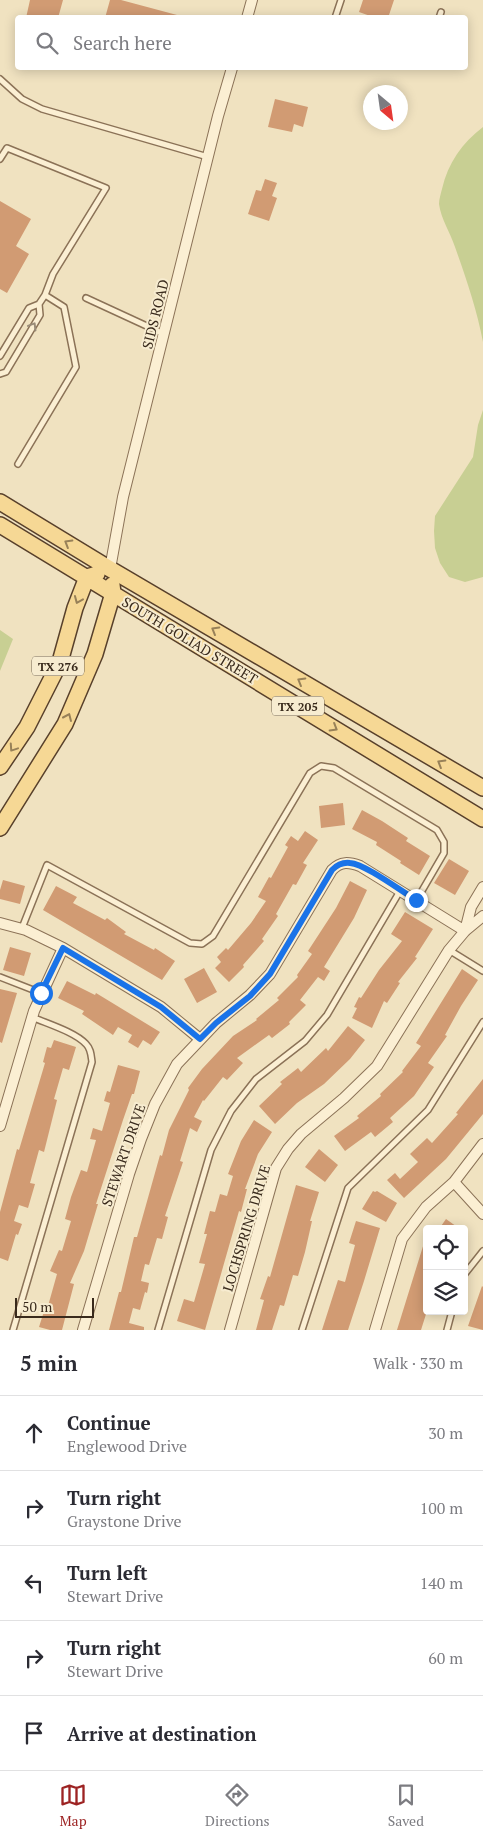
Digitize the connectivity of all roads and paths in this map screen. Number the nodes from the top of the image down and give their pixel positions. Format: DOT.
graph roads {
  1 [pos="252,0"];
  2 [pos="341,0"];
  3 [pos="249,15"];
  4 [pos="337,15"];
  5 [pos="231,70"];
  6 [pos="0,79"];
  7 [pos="208,157"];
  8 [pos="0,159"];
  9 [pos="45,295"];
  10 [pos="86,298"];
  11 [pos="39,304"];
  12 [pos="164,334"];
  13 [pos="0,356"];
  14 [pos="0,374"];
  15 [pos="18,464"];
  16 [pos="0,502"];
  17 [pos="0,525"];
  18 [pos="110,569"];
  19 [pos="88,577"];
  20 [pos="113,593"];
  21 [pos="0,767"];
  22 [pos="483,788"];
  23 [pos="483,819"];
  24 [pos="0,828"];
  25 [pos="483,887"];
  26 [pos="400,890"];
  27 [pos="416,900"];
  28 [pos="483,916"];
  29 [pos="0,923"];
  30 [pos="22,928"];
  31 [pos="465,931"];
  32 [pos="63,948"];
  33 [pos="448,950"];
  34 [pos="483,972"];
  35 [pos="0,977"];
  36 [pos="41,993"];
  37 [pos="32,1017"];
  38 [pos="483,1022"];
  39 [pos="200,1039"];
  40 [pos="0,1126"];
  41 [pos="483,1144"];
  42 [pos="454,1182"];
  43 [pos="483,1214"];
  44 [pos="483,1251"];
  45 [pos="468,1270"];
  46 [pos="451,1315"];
  47 [pos="13,1330"];
  48 [pos="84,1330"];
  49 [pos="158,1330"];
  50 [pos="230,1330"];
  51 [pos="302,1330"];
  52 [pos="375,1330"];
  53 [pos="447,1330"];
  1 -- 3 [label="street"];
  2 -- 4 [label="lane"];
  5 -- 7 [label="street, SIDS ROAD"];
  6 -- 7 [label="lane"];
  7 -- 12 [label="street, SIDS ROAD"];
  8 -- 9 [label="lane"];
  9 -- 11 [label="lane"];
  9 -- 15 [label="lane"];
  10 -- 12 [label="lane"];
  11 -- 13 [label="lane"];
  14 -- 11 [label="lane, one-way"];
  12 -- 18 [label="street, SIDS ROAD"];
  18 -- 16 [label="main road, SOUTH GOLIAD STREET / TX 205, one-way"];
  17 -- 19 [label="main road, SOUTH GOLIAD STREET / TX 205"];
  18 -- 19 [label="main road"];
  18 -- 20 [label="main road, TX 276"];
  22 -- 18 [label="main road, SOUTH GOLIAD STREET / TX 205, one-way"];
  19 -- 20 [label="main road, SOUTH GOLIAD STREET / TX 205"];
  19 -- 21 [label="main road, TX 276, one-way"];
  20 -- 23 [label="main road, SOUTH GOLIAD STREET / TX 205, one-way"];
  24 -- 20 [label="main road, TX 276, one-way"];
  25 -- 31 [label="street, LOCHSPRING DRIVE"];
  26 -- 27 [label="street, STEWART DRIVE"];
  26 -- 39 [label="street, STEWART DRIVE"];
  26 -- 49 [label="lane"];
  27 -- 30 [label="lane"];
  27 -- 31 [label="street, STEWART DRIVE"];
  28 -- 31 [label="street, LOCHSPRING DRIVE"];
  29 -- 30 [label="street"];
  30 -- 32 [label="street"];
  31 -- 33 [label="street, LOCHSPRING DRIVE"];
  32 -- 36 [label="street"];
  32 -- 39 [label="street"];
  33 -- 34 [label="lane"];
  33 -- 50 [label="street, LOCHSPRING DRIVE"];
  35 -- 36 [label="lane"];
  36 -- 37 [label="street"];
  37 -- 40 [label="street"];
  37 -- 47 [label="lane"];
  38 -- 51 [label="lane"];
  39 -- 48 [label="street, STEWART DRIVE"];
  41 -- 42 [label="street"];
  42 -- 43 [label="street"];
  42 -- 52 [label="street"];
  44 -- 45 [label="lane"];
  46 -- 53 [label="lane"];
}
